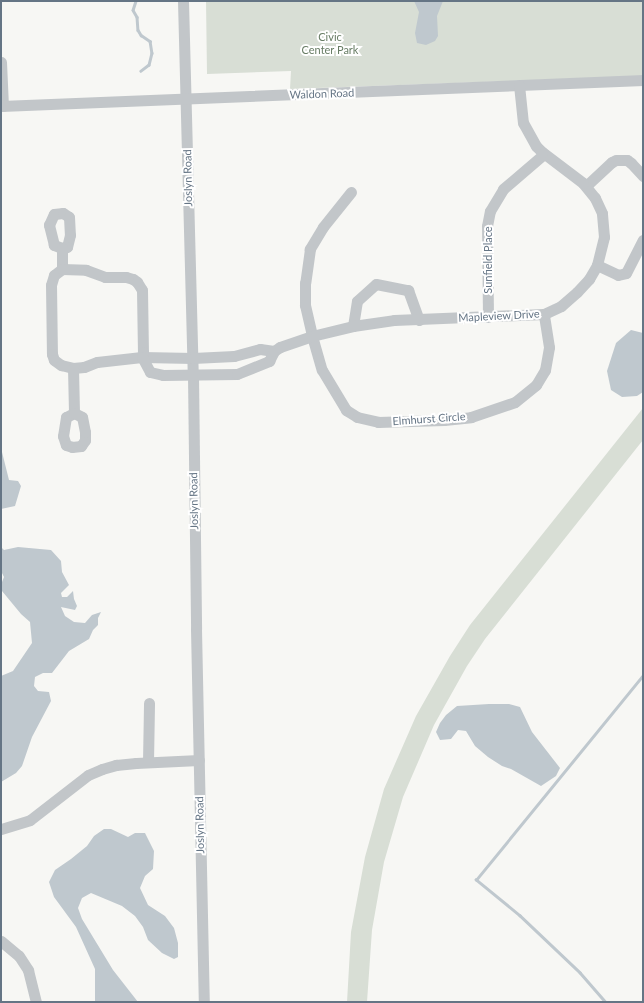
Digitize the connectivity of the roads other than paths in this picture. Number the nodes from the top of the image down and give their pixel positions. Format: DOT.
graph roads {
  1 [pos="183,1"];
  2 [pos="1,62"];
  3 [pos="643,80"];
  4 [pos="519,85"];
  5 [pos="186,99"];
  6 [pos="2,106"];
  7 [pos="544,154"];
  8 [pos="643,176"];
  9 [pos="586,186"];
  10 [pos="351,192"];
  11 [pos="643,240"];
  12 [pos="62,248"];
  13 [pos="597,266"];
  14 [pos="62,269"];
  15 [pos="544,314"];
  16 [pos="488,317"];
  17 [pos="419,320"];
  18 [pos="353,326"];
  19 [pos="312,336"];
  20 [pos="274,351"];
  21 [pos="234,356"];
  22 [pos="142,357"];
  23 [pos="193,358"];
  24 [pos="73,368"];
  25 [pos="236,374"];
  26 [pos="193,375"];
  27 [pos="74,412"];
  28 [pos="149,703"];
  29 [pos="199,760"];
  30 [pos="148,762"];
  31 [pos="1,829"];
  32 [pos="1,941"];
  33 [pos="36,1002"];
  34 [pos="204,1002"];
  1 -- 5 [label="street, Joslyn Road"];
  2 -- 6 [label="street"];
  3 -- 4 [label="street, Waldon Road"];
  4 -- 5 [label="street, Waldon Road"];
  4 -- 7 [label="street, Mapleview Drive"];
  5 -- 6 [label="street, Waldon Road"];
  5 -- 23 [label="street, Joslyn Road"];
  7 -- 9 [label="street, Mapleview Drive"];
  7 -- 16 [label="street, Sunfield Place"];
  8 -- 9 [label="street"];
  9 -- 13 [label="street, Mapleview Drive"];
  10 -- 19 [label="street"];
  11 -- 13 [label="street"];
  12 -- 14 [label="street"];
  13 -- 15 [label="street, Mapleview Drive"];
  14 -- 22 [label="street"];
  14 -- 24 [label="street"];
  15 -- 16 [label="street, Mapleview Drive"];
  15 -- 19 [label="street, Elmhurst Circle"];
  16 -- 17 [label="street, Mapleview Drive"];
  17 -- 18 [label="street, Mapleview Drive"];
  17 -- 18 [label="street"];
  18 -- 19 [label="street, Mapleview Drive"];
  19 -- 20 [label="street, Mapleview Drive"];
  20 -- 21 [label="street, Mapleview Drive"];
  20 -- 25 [label="street, Mapleview Drive"];
  21 -- 23 [label="street, Mapleview Drive"];
  21 -- 25 [label="street"];
  22 -- 23 [label="street, Mapleview Drive"];
  22 -- 24 [label="street, Mapleview Drive"];
  22 -- 26 [label="street, Mapleview Drive"];
  23 -- 26 [label="street, Joslyn Road"];
  24 -- 27 [label="street"];
  25 -- 26 [label="street, Mapleview Drive"];
  26 -- 29 [label="street, Joslyn Road"];
  28 -- 30 [label="street"];
  29 -- 30 [label="street"];
  29 -- 34 [label="street, Joslyn Road"];
  30 -- 31 [label="street"];
  32 -- 33 [label="street"];
}
